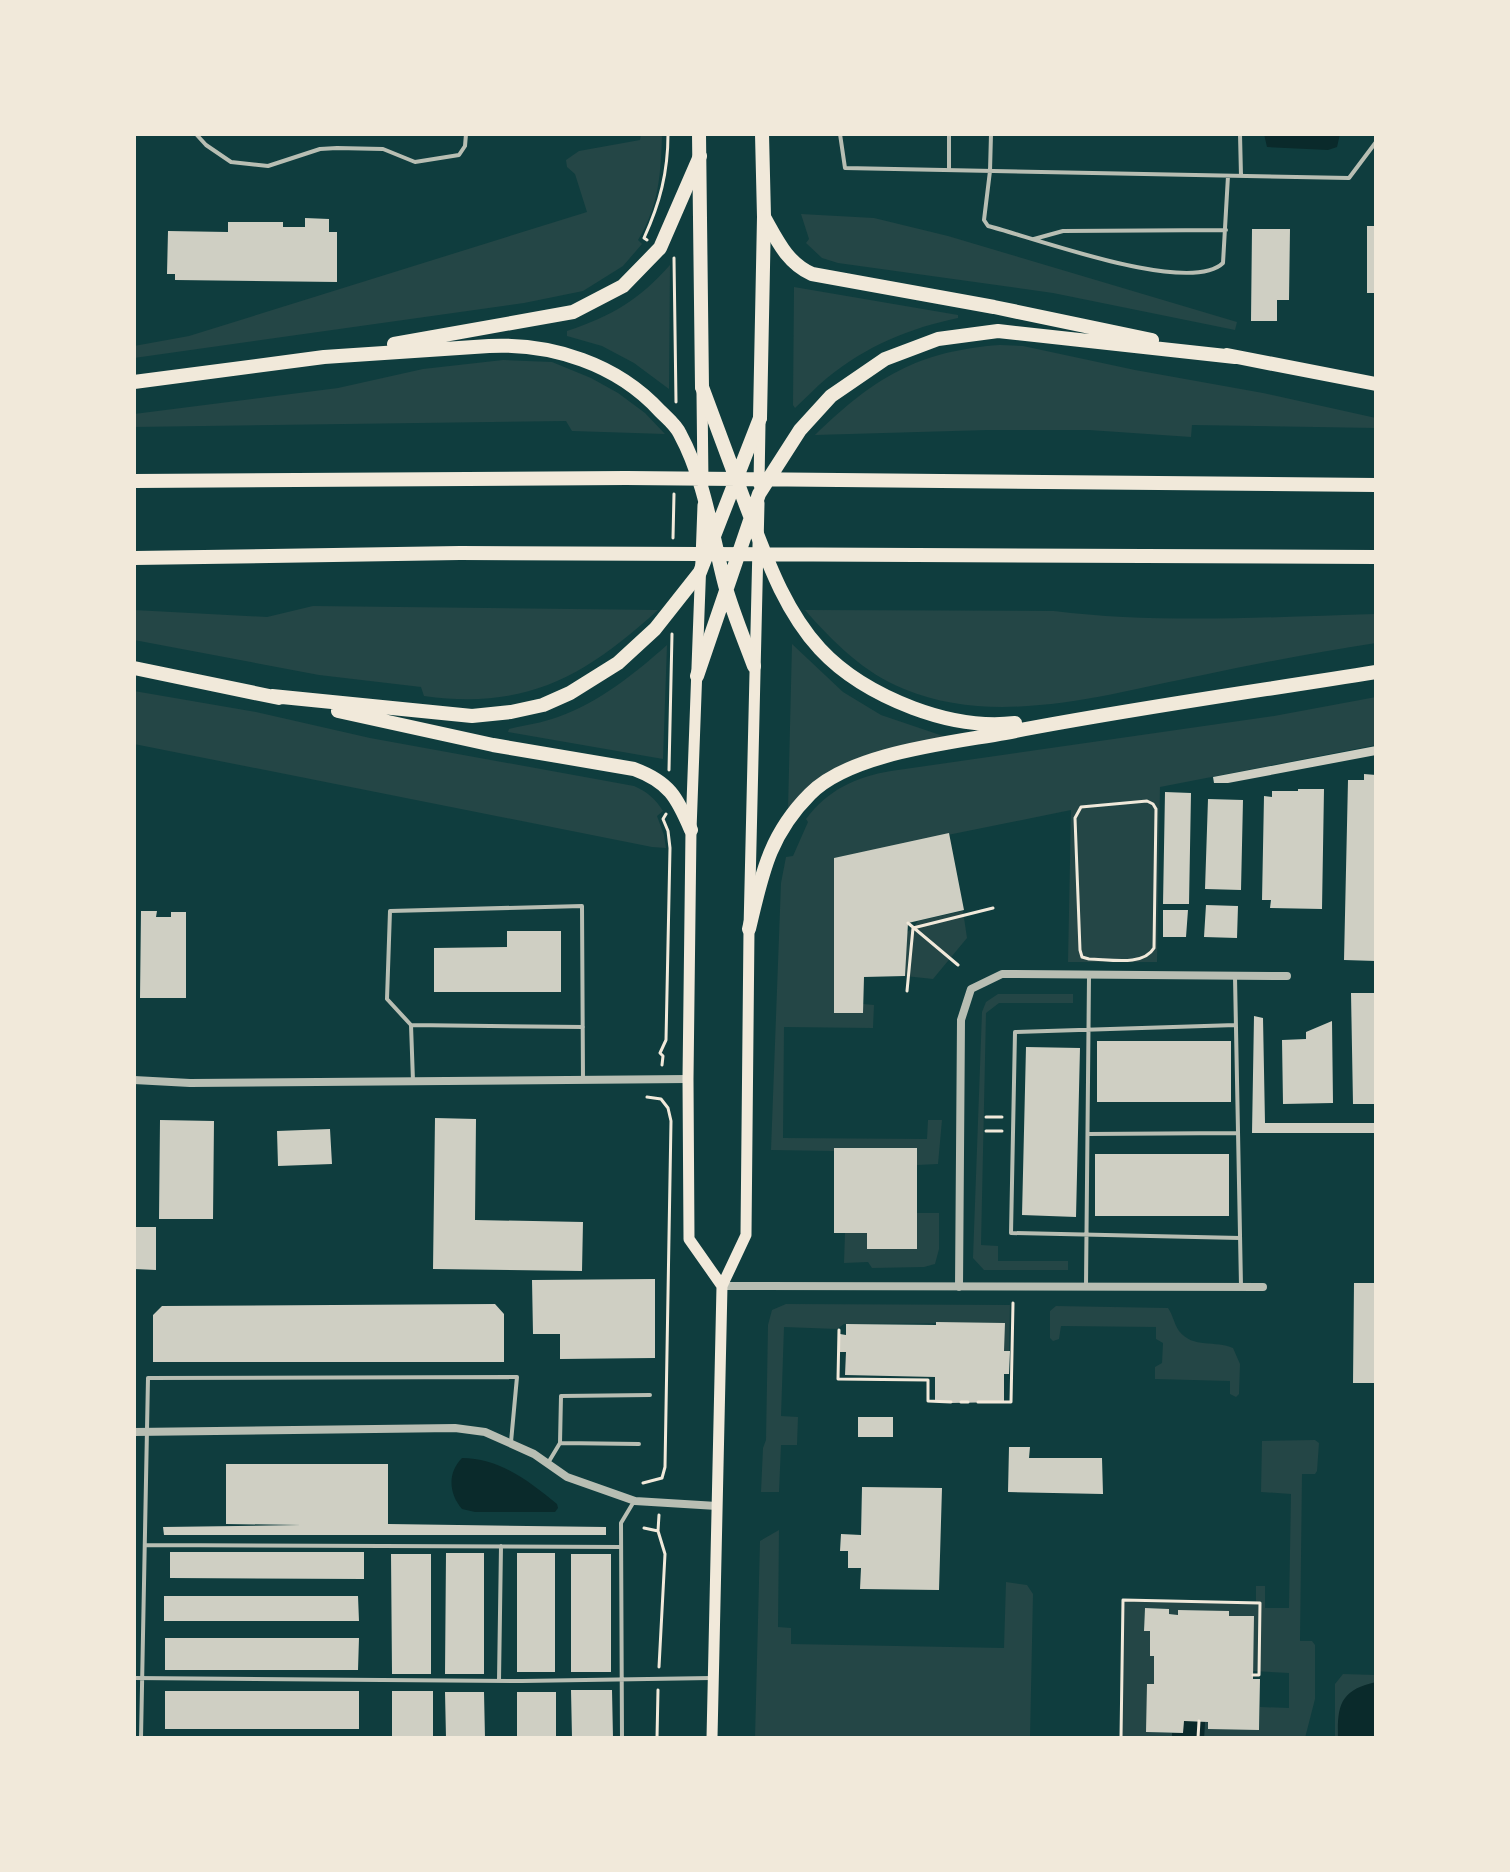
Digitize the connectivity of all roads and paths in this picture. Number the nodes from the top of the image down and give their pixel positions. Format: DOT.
graph roads {
  1 [pos="196,134"];
  2 [pos="466,134"];
  3 [pos="668,134"];
  4 [pos="699,134"];
  5 [pos="762,134"];
  6 [pos="840,134"];
  7 [pos="949,134"];
  8 [pos="991,134"];
  9 [pos="1240,134"];
  10 [pos="1376,142"];
  11 [pos="700,156"];
  12 [pos="949,170"];
  13 [pos="990,171"];
  14 [pos="1228,176"];
  15 [pos="1241,176"];
  16 [pos="764,217"];
  17 [pos="1226,230"];
  18 [pos="1033,239"];
  19 [pos="647,240"];
  20 [pos="674,258"];
  21 [pos="324,357"];
  22 [pos="1235,357"];
  23 [pos="134,382"];
  24 [pos="1376,384"];
  25 [pos="702,387"];
  26 [pos="676,393"];
  27 [pos="760,418"];
  28 [pos="736,479"];
  29 [pos="675,480"];
  30 [pos="134,481"];
  31 [pos="1376,485"];
  32 [pos="759,494"];
  33 [pos="703,496"];
  34 [pos="751,517"];
  35 [pos="714,537"];
  36 [pos="758,537"];
  37 [pos="673,543"];
  38 [pos="1376,557"];
  39 [pos="134,558"];
  40 [pos="701,570"];
  41 [pos="726,589"];
  42 [pos="672,643"];
  43 [pos="754,666"];
  44 [pos="134,668"];
  45 [pos="1376,672"];
  46 [pos="697,676"];
  47 [pos="272,696"];
  48 [pos="1103,714"];
  49 [pos="670,758"];
  50 [pos="666,817"];
  51 [pos="691,830"];
  52 [pos="993,908"];
  53 [pos="908,923"];
  54 [pos="913,928"];
  55 [pos="749,929"];
  56 [pos="1080,950"];
  57 [pos="958,965"];
  58 [pos="1089,975"];
  59 [pos="1235,975"];
  60 [pos="1287,976"];
  61 [pos="907,991"];
  62 [pos="411,1025"];
  63 [pos="1236,1025"];
  64 [pos="583,1027"];
  65 [pos="1089,1030"];
  66 [pos="663,1056"];
  67 [pos="583,1079"];
  68 [pos="688,1079"];
  69 [pos="134,1080"];
  70 [pos="413,1081"];
  71 [pos="647,1097"];
  72 [pos="986,1117"];
  73 [pos="1013,1117"];
  74 [pos="986,1131"];
  75 [pos="1013,1132"];
  76 [pos="1238,1133"];
  77 [pos="1088,1134"];
  78 [pos="1087,1234"];
  79 [pos="1240,1238"];
  80 [pos="722,1286"];
  81 [pos="1086,1286"];
  82 [pos="1241,1286"];
  83 [pos="959,1287"];
  84 [pos="1263,1287"];
  85 [pos="1013,1303"];
  86 [pos="839,1330"];
  87 [pos="650,1395"];
  88 [pos="951,1402"];
  89 [pos="961,1402"];
  90 [pos="968,1402"];
  91 [pos="978,1402"];
  92 [pos="134,1432"];
  93 [pos="147,1432"];
  94 [pos="511,1443"];
  95 [pos="560,1443"];
  96 [pos="639,1444"];
  97 [pos="548,1463"];
  98 [pos="643,1483"];
  99 [pos="635,1501"];
  100 [pos="717,1506"];
  101 [pos="644,1528"];
  102 [pos="145,1545"];
  103 [pos="501,1546"];
  104 [pos="621,1547"];
  105 [pos="134,1565"];
  106 [pos="144,1566"];
  107 [pos="1253,1675"];
  108 [pos="134,1678"];
  109 [pos="142,1678"];
  110 [pos="713,1678"];
  111 [pos="621,1679"];
  112 [pos="659,1679"];
  113 [pos="499,1681"];
  114 [pos="1199,1721"];
  115 [pos="141,1738"];
  116 [pos="622,1738"];
  117 [pos="657,1738"];
  118 [pos="712,1738"];
  119 [pos="1121,1738"];
  120 [pos="1198,1738"];
  1 -- 2 [label="lane"];
  3 -- 19 [label="path"];
  4 -- 11 [label="highway"];
  5 -- 16 [label="highway"];
  6 -- 12 [label="lane"];
  7 -- 12 [label="lane"];
  8 -- 13 [label="lane"];
  9 -- 15 [label="lane"];
  10 -- 15 [label="lane"];
  11 -- 21 [label="highway"];
  11 -- 25 [label="highway"];
  12 -- 13 [label="lane"];
  13 -- 14 [label="lane"];
  13 -- 18 [label="lane"];
  14 -- 15 [label="lane"];
  14 -- 17 [label="lane"];
  16 -- 22 [label="highway"];
  16 -- 27 [label="highway"];
  17 -- 18 [label="lane"];
  17 -- 18 [label="lane"];
  20 -- 26 [label="path"];
  21 -- 23 [label="highway"];
  21 -- 33 [label="highway"];
  22 -- 24 [label="highway"];
  22 -- 32 [label="highway"];
  25 -- 28 [label="highway"];
  25 -- 33 [label="main road"];
  27 -- 28 [label="highway"];
  27 -- 32 [label="main road"];
  28 -- 34 [label="highway"];
  28 -- 35 [label="highway"];
  29 -- 37 [label="path"];
  30 -- 31 [label="highway"];
  32 -- 34 [label="highway"];
  32 -- 36 [label="main road"];
  33 -- 35 [label="highway"];
  33 -- 40 [label="main road"];
  34 -- 36 [label="highway"];
  34 -- 41 [label="highway"];
  35 -- 40 [label="highway"];
  35 -- 41 [label="highway"];
  36 -- 43 [label="main road"];
  36 -- 48 [label="highway"];
  38 -- 39 [label="highway"];
  40 -- 46 [label="main road"];
  40 -- 47 [label="highway"];
  41 -- 43 [label="highway"];
  41 -- 46 [label="highway"];
  42 -- 49 [label="path"];
  43 -- 55 [label="main road"];
  44 -- 47 [label="highway"];
  45 -- 48 [label="highway"];
  46 -- 51 [label="main road"];
  47 -- 51 [label="highway"];
  48 -- 55 [label="highway"];
  50 -- 66 [label="path"];
  51 -- 68 [label="main road"];
  52 -- 54 [label="path"];
  53 -- 54 [label="path"];
  54 -- 57 [label="path"];
  54 -- 61 [label="path"];
  55 -- 80 [label="main road"];
  56 -- 56 [label="path"];
  58 -- 59 [label="street"];
  58 -- 65 [label="lane"];
  58 -- 83 [label="street"];
  59 -- 60 [label="street"];
  59 -- 63 [label="lane"];
  62 -- 64 [label="lane"];
  62 -- 64 [label="lane"];
  62 -- 70 [label="lane"];
  63 -- 65 [label="lane"];
  63 -- 76 [label="lane"];
  64 -- 67 [label="lane"];
  65 -- 73 [label="lane"];
  65 -- 77 [label="lane"];
  67 -- 68 [label="street"];
  67 -- 70 [label="street"];
  68 -- 80 [label="main road"];
  69 -- 70 [label="street"];
  71 -- 98 [label="path"];
  72 -- 73 [label="path"];
  73 -- 75 [label="lane"];
  74 -- 75 [label="path"];
  75 -- 78 [label="lane"];
  76 -- 77 [label="lane"];
  76 -- 79 [label="lane"];
  77 -- 78 [label="lane"];
  78 -- 79 [label="lane"];
  78 -- 81 [label="lane"];
  79 -- 82 [label="lane"];
  80 -- 83 [label="street"];
  80 -- 100 [label="main road"];
  81 -- 82 [label="street"];
  81 -- 83 [label="street"];
  82 -- 84 [label="street"];
  85 -- 91 [label="path"];
  86 -- 88 [label="path"];
  87 -- 95 [label="lane"];
  89 -- 90 [label="path"];
  92 -- 93 [label="street"];
  93 -- 94 [label="street"];
  93 -- 94 [label="lane"];
  93 -- 102 [label="lane"];
  94 -- 97 [label="street"];
  95 -- 96 [label="lane"];
  95 -- 97 [label="lane"];
  97 -- 99 [label="street"];
  99 -- 100 [label="street"];
  99 -- 104 [label="lane"];
  100 -- 110 [label="main road"];
  101 -- 112 [label="path"];
  102 -- 103 [label="lane"];
  102 -- 106 [label="lane"];
  103 -- 104 [label="lane"];
  103 -- 113 [label="lane"];
  104 -- 111 [label="lane"];
  105 -- 106 [label="lane"];
  106 -- 109 [label="lane"];
  107 -- 119 [label="path"];
  108 -- 109 [label="lane"];
  109 -- 113 [label="lane"];
  109 -- 115 [label="lane"];
  110 -- 112 [label="lane"];
  110 -- 118 [label="main road"];
  111 -- 112 [label="lane"];
  111 -- 113 [label="lane"];
  111 -- 116 [label="lane"];
  112 -- 117 [label="path"];
  114 -- 120 [label="path"];
}
